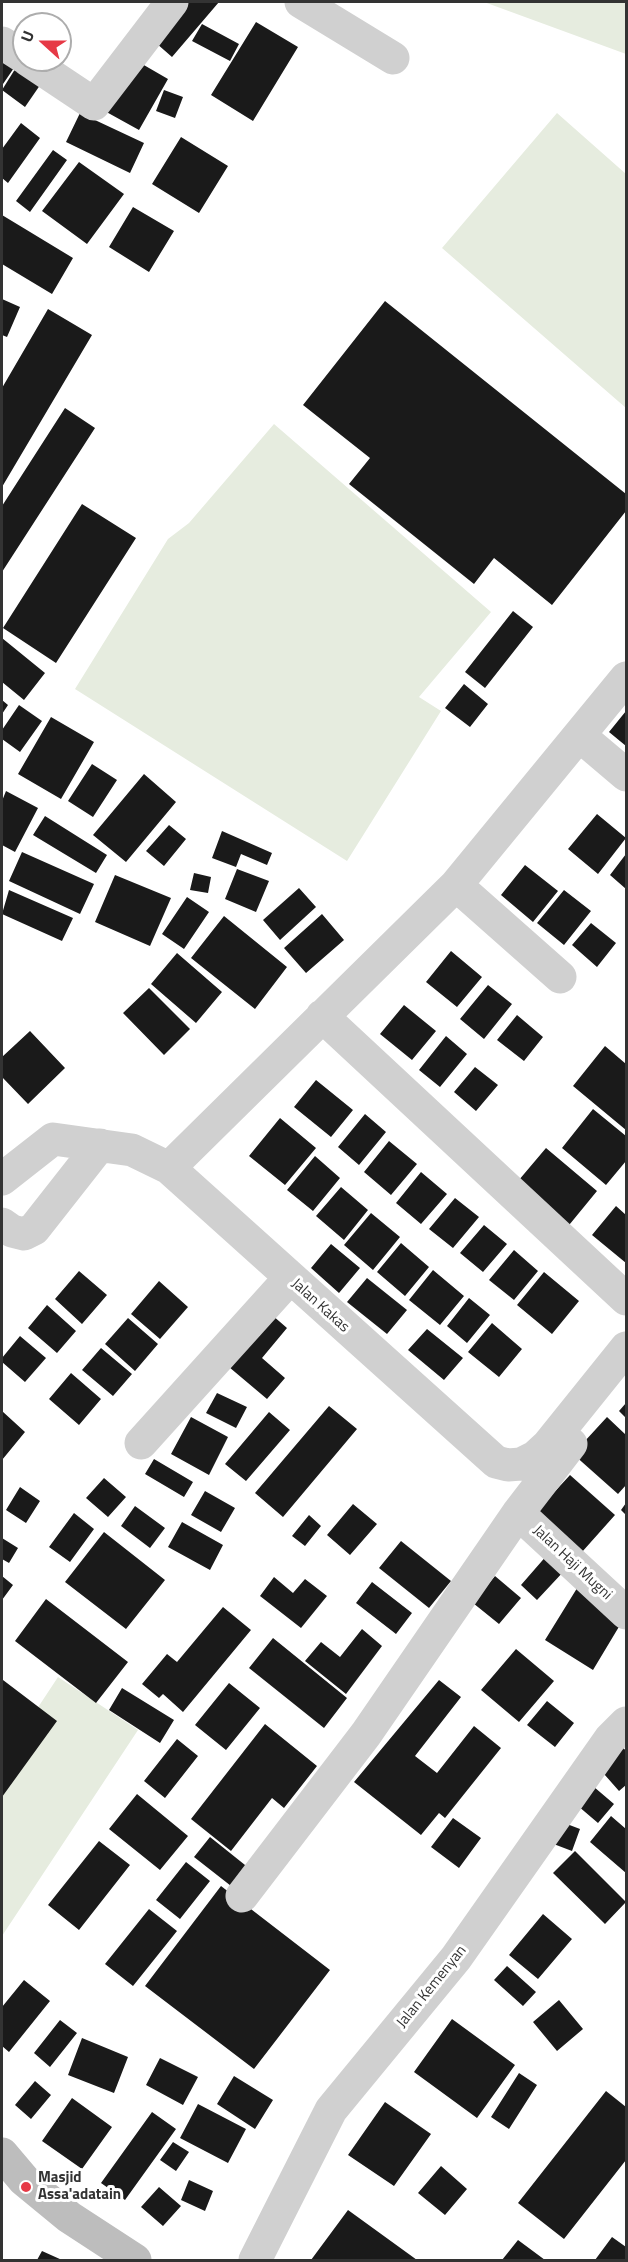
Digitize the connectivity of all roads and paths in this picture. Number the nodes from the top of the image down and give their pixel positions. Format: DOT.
graph roads {
  1 [pos="172,2"];
  2 [pos="301,2"];
  3 [pos="393,58"];
  4 [pos="46,72"];
  5 [pos="627,678"];
  6 [pos="580,736"];
  7 [pos="627,775"];
  8 [pos="456,885"];
  9 [pos="560,977"];
  10 [pos="322,1016"];
  11 [pos="100,1145"];
  12 [pos="168,1168"];
  13 [pos="2,1179"];
  14 [pos="4,1227"];
  15 [pos="289,1279"];
  16 [pos="627,1299"];
  17 [pos="627,1348"];
  18 [pos="627,1373"];
  19 [pos="141,1443"];
  20 [pos="518,1513"];
  21 [pos="627,1613"];
  22 [pos="627,1723"];
  23 [pos="242,1896"];
  24 [pos="2,2154"];
  25 [pos="135,2260"];
  26 [pos="255,2260"];
  1 -- 4 [label="street"];
  2 -- 3 [label="street"];
  5 -- 6 [label="street"];
  6 -- 7 [label="street"];
  6 -- 8 [label="street"];
  8 -- 9 [label="street"];
  8 -- 10 [label="street"];
  10 -- 12 [label="street"];
  10 -- 16 [label="street"];
  11 -- 12 [label="street, Jalan Kakas"];
  11 -- 13 [label="street, Jalan Kakas"];
  11 -- 14 [label="street"];
  12 -- 15 [label="street, Jalan Kakas"];
  15 -- 17 [label="street, Jalan Kakas"];
  15 -- 19 [label="street"];
  18 -- 20 [label="street"];
  20 -- 21 [label="street, Jalan Haji Mugni"];
  20 -- 23 [label="street"];
  22 -- 26 [label="street, Jalan Kemenyan"];
  24 -- 25 [label="main road"];
}
